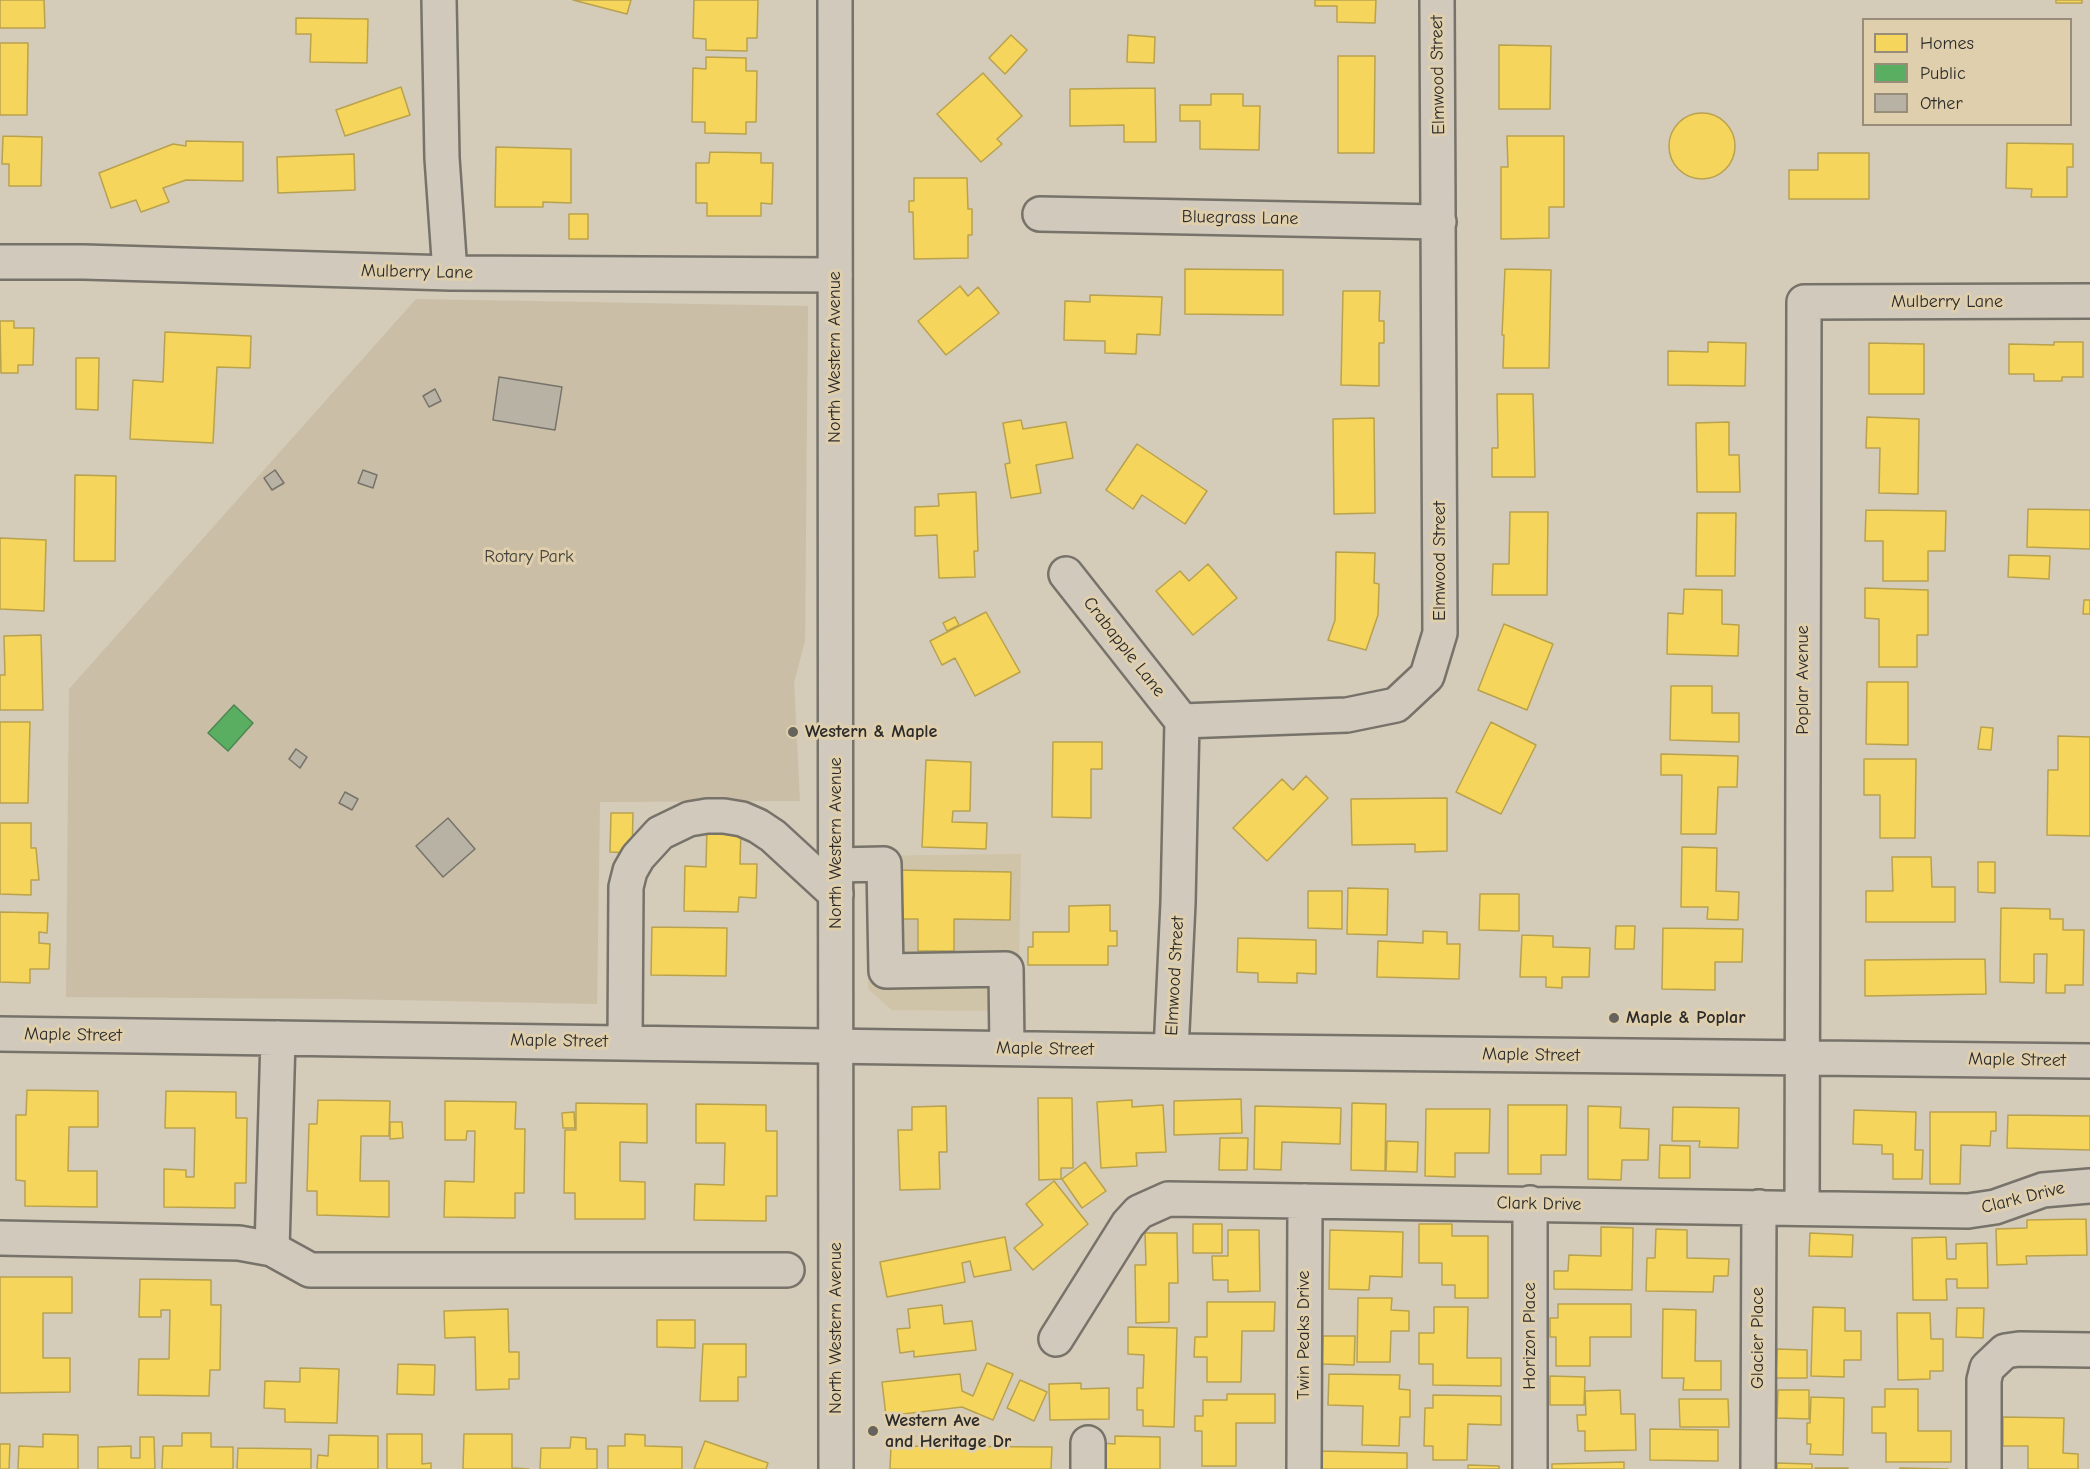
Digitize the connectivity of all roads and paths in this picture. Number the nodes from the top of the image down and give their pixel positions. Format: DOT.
graph roads {
  1 [pos="439,0"];
  2 [pos="835,0"];
  3 [pos="1437,0"];
  4 [pos="1040,214"];
  5 [pos="1439,222"];
  6 [pos="0,262"];
  7 [pos="450,273"];
  8 [pos="835,275"];
  9 [pos="2090,301"];
  10 [pos="1804,302"];
  11 [pos="1066,574"];
  12 [pos="1182,721"];
  13 [pos="836,880"];
  14 [pos="0,1034"];
  15 [pos="278,1038"];
  16 [pos="625,1042"];
  17 [pos="837,1045"];
  18 [pos="1007,1048"];
  19 [pos="1172,1051"];
  20 [pos="1804,1057"];
  21 [pos="2090,1061"];
  22 [pos="2090,1186"];
  23 [pos="1305,1201"];
  24 [pos="1530,1203"];
  25 [pos="1802,1207"];
  26 [pos="1759,1208"];
  27 [pos="0,1238"];
  28 [pos="272,1249"];
  29 [pos="787,1270"];
  30 [pos="1056,1339"];
  31 [pos="2090,1350"];
  32 [pos="836,1469"];
  33 [pos="1304,1469"];
  34 [pos="1530,1469"];
  35 [pos="1758,1469"];
  36 [pos="1984,1469"];
  1 -- 7 [label="street"];
  2 -- 8 [label="street, North Western Avenue"];
  3 -- 5 [label="street, Elmwood Street"];
  4 -- 5 [label="street, Bluegrass Lane"];
  5 -- 12 [label="street, Elmwood Street"];
  6 -- 7 [label="street, Mulberry Lane"];
  7 -- 8 [label="street, Mulberry Lane"];
  8 -- 13 [label="street, North Western Avenue"];
  9 -- 10 [label="street, Mulberry Lane"];
  10 -- 20 [label="street, Poplar Avenue"];
  11 -- 12 [label="street, Crabapple Lane"];
  12 -- 19 [label="street, Elmwood Street"];
  13 -- 16 [label="street"];
  13 -- 17 [label="street, North Western Avenue"];
  13 -- 18 [label="street"];
  14 -- 15 [label="street, Maple Street"];
  15 -- 16 [label="street, Maple Street"];
  15 -- 28 [label="street"];
  16 -- 17 [label="street, Maple Street"];
  17 -- 18 [label="street, Maple Street"];
  17 -- 32 [label="street, North Western Avenue"];
  18 -- 19 [label="street, Maple Street"];
  19 -- 20 [label="street, Maple Street"];
  20 -- 21 [label="street, Maple Street"];
  20 -- 25 [label="street"];
  22 -- 25 [label="street, Clark Drive"];
  23 -- 24 [label="street, Clark Drive"];
  23 -- 30 [label="street, Clark Drive"];
  23 -- 33 [label="street, Twin Peaks Drive"];
  24 -- 26 [label="street, Clark Drive"];
  24 -- 34 [label="street, Horizon Place"];
  25 -- 26 [label="street, Clark Drive"];
  26 -- 35 [label="street, Glacier Place"];
  27 -- 28 [label="street"];
  28 -- 29 [label="street"];
  31 -- 36 [label="street"];
}
